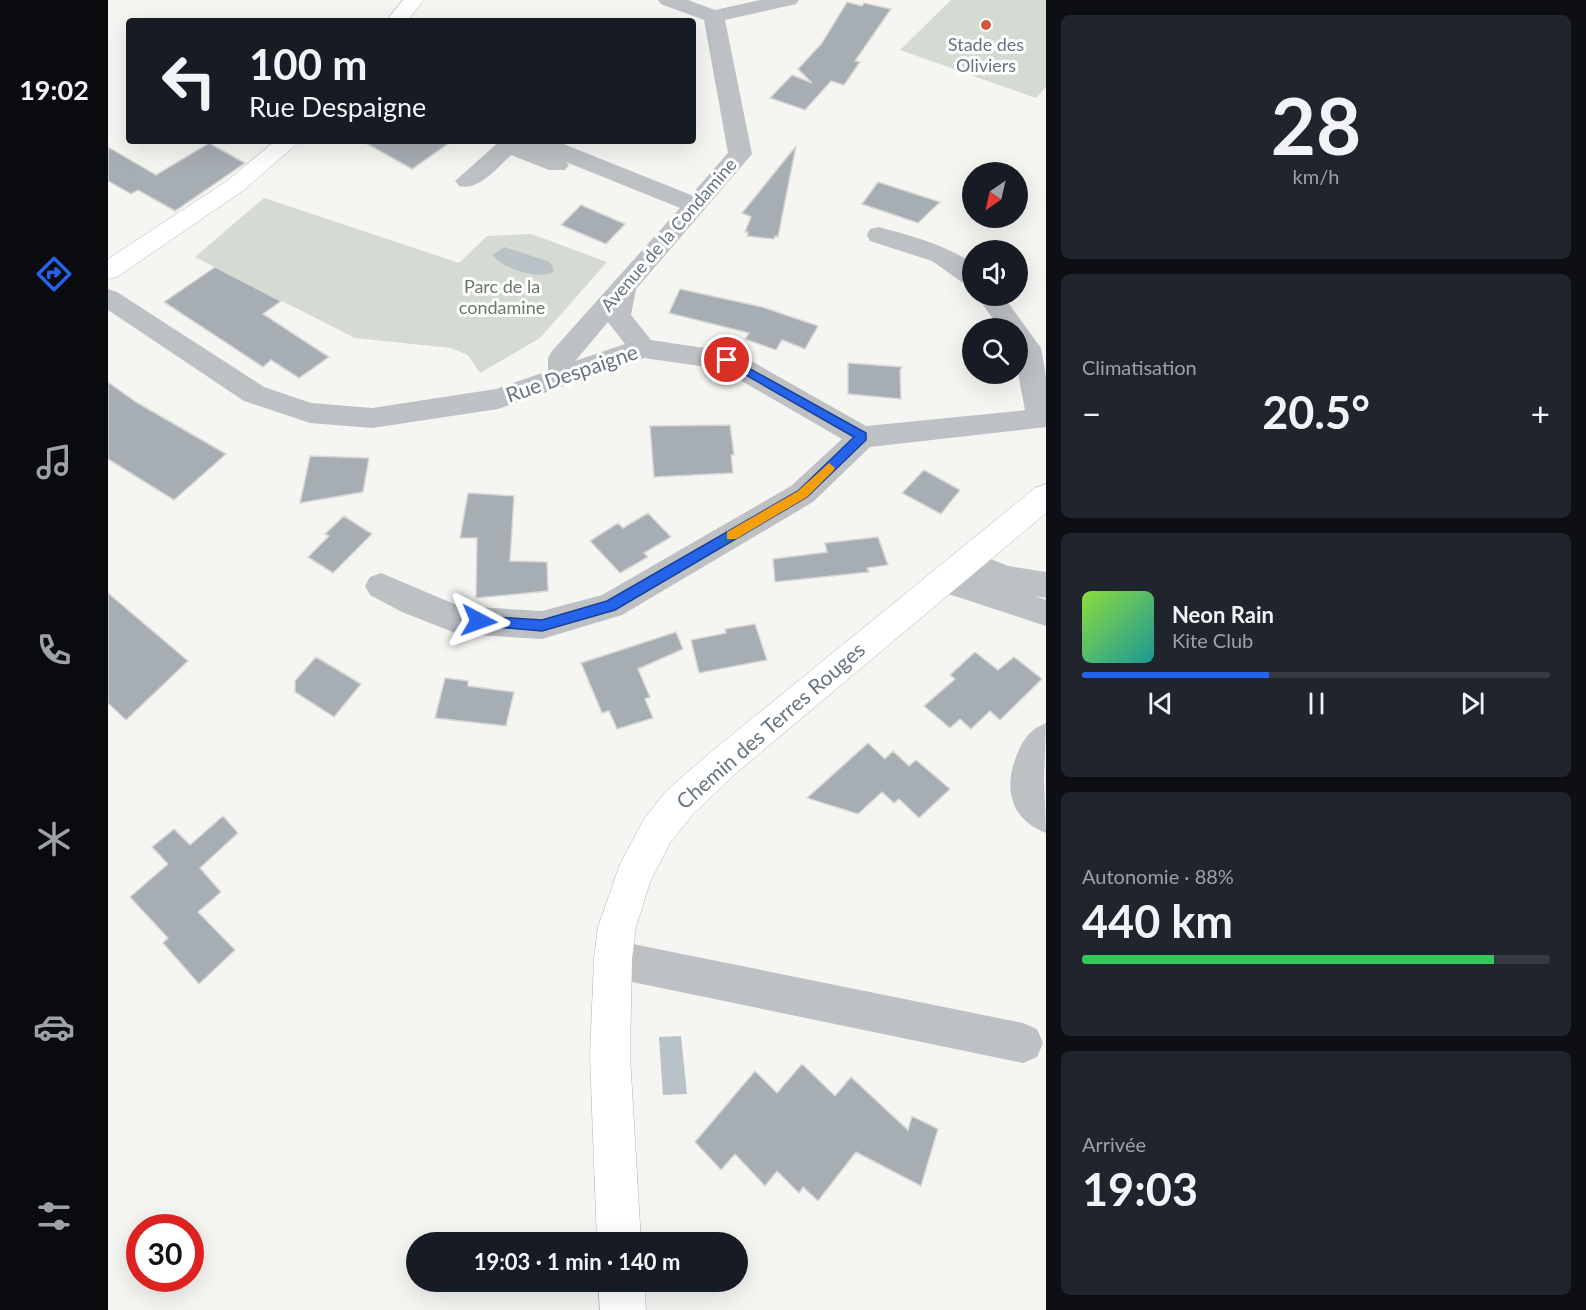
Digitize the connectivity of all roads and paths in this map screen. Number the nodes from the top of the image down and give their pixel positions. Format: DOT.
graph roads {
  1 [pos="414,0"];
  2 [pos="668,0"];
  3 [pos="789,0"];
  4 [pos="714,16"];
  5 [pos="399,18"];
  6 [pos="285,144"];
  7 [pos="510,144"];
  8 [pos="513,144"];
  9 [pos="544,144"];
  10 [pos="594,164"];
  11 [pos="467,181"];
  12 [pos="695,205"];
  13 [pos="879,235"];
  14 [pos="962,268"];
  15 [pos="108,271"];
  16 [pos="624,286"];
  17 [pos="108,298"];
  18 [pos="643,348"];
  19 [pos="1028,352"];
  20 [pos="561,377"];
  21 [pos="1043,417"];
  22 [pos="862,436"];
  23 [pos="1046,495"];
  24 [pos="955,571"];
  25 [pos="1046,585"];
  26 [pos="381,586"];
  27 [pos="1046,613"];
  28 [pos="1046,739"];
  29 [pos="1046,816"];
  30 [pos="613,959"];
  31 [pos="1023,1043"];
  32 [pos="619,1232"];
  33 [pos="622,1292"];
  34 [pos="623,1310"];
  1 -- 5 [label="main road"];
  2 -- 4 [label="street"];
  3 -- 4 [label="street"];
  4 -- 12 [label="street, Avenue de la Condamine"];
  6 -- 15 [label="main road"];
  7 -- 11 [label="street"];
  8 -- 10 [label="street"];
  9 -- 10 [label="street"];
  10 -- 12 [label="street"];
  12 -- 16 [label="street, Avenue de la Condamine"];
  13 -- 14 [label="street"];
  16 -- 18 [label="street"];
  16 -- 20 [label="street, Avenue de la Condamine"];
  17 -- 20 [label="street, Rue Despaigne"];
  18 -- 20 [label="street, Rue Despaigne"];
  18 -- 22 [label="street, Rue Despaigne"];
  19 -- 21 [label="street"];
  21 -- 22 [label="street"];
  22 -- 26 [label="street"];
  23 -- 24 [label="main road, Chemin des Terres Rouges"];
  24 -- 25 [label="street"];
  24 -- 27 [label="street"];
  24 -- 30 [label="main road, Chemin des Terres Rouges"];
  28 -- 29 [label="street"];
  30 -- 31 [label="street"];
  30 -- 32 [label="main road, Chemin des Terres Rouges"];
  33 -- 34 [label="main road"];
}
